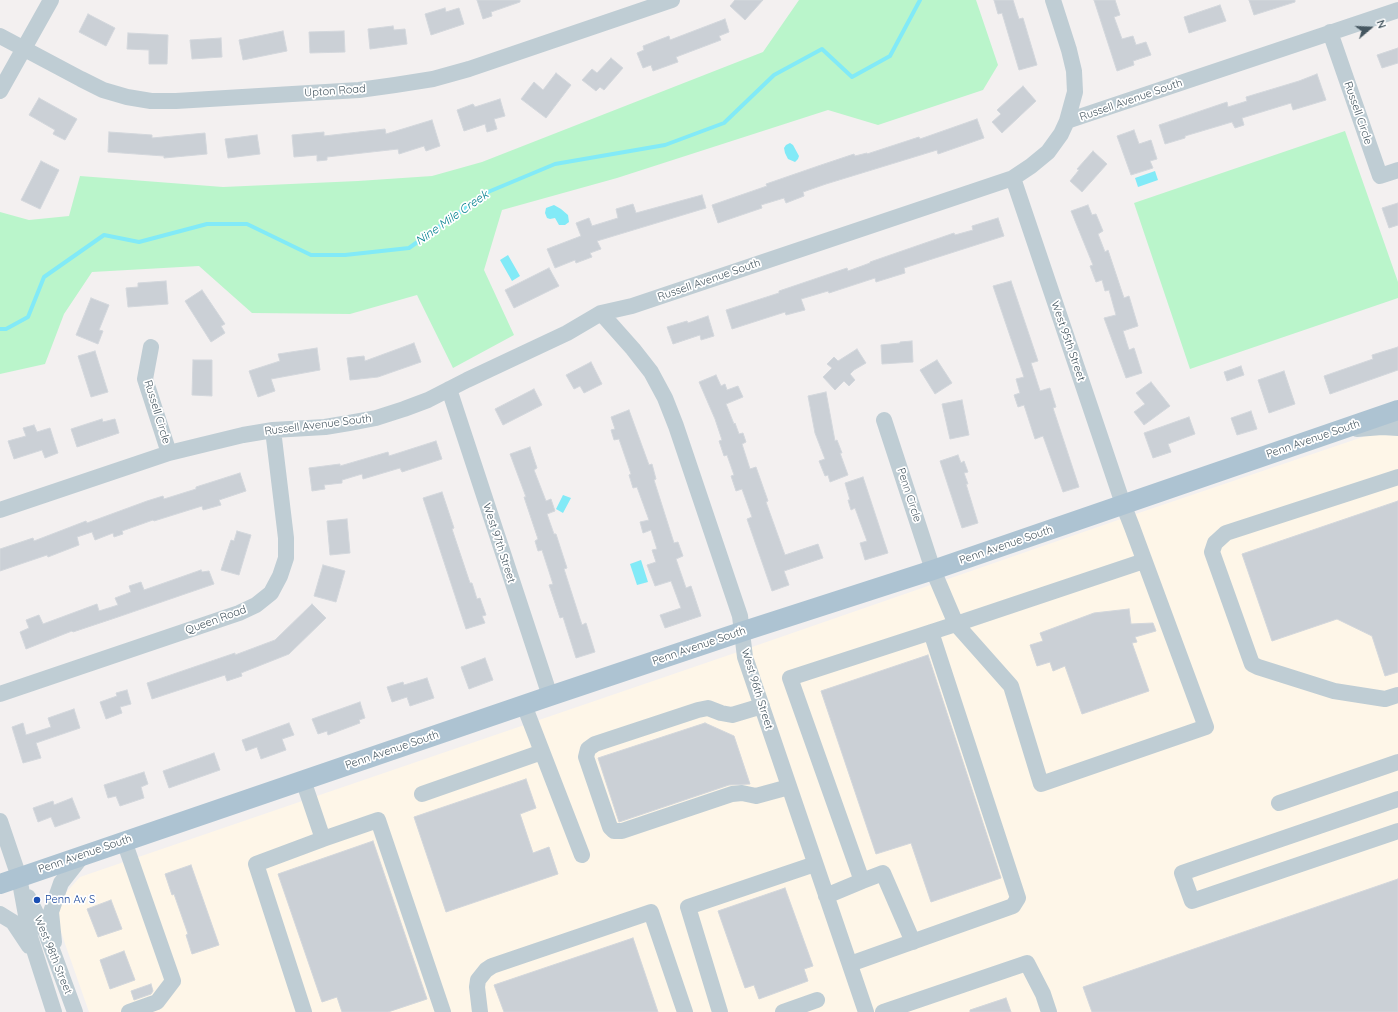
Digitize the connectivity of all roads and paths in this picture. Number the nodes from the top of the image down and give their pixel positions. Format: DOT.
graph roads {
  1 [pos="51,0"];
  2 [pos="672,0"];
  3 [pos="1053,0"];
  4 [pos="1398,10"];
  5 [pos="1330,32"];
  6 [pos="0,36"];
  7 [pos="23,49"];
  8 [pos="0,91"];
  9 [pos="1067,121"];
  10 [pos="1398,170"];
  11 [pos="1012,178"];
  12 [pos="601,313"];
  13 [pos="151,347"];
  14 [pos="449,389"];
  15 [pos="1398,410"];
  16 [pos="884,420"];
  17 [pos="1398,428"];
  18 [pos="273,430"];
  19 [pos="1342,430"];
  20 [pos="169,453"];
  21 [pos="1398,477"];
  22 [pos="1123,504"];
  23 [pos="0,510"];
  24 [pos="1144,561"];
  25 [pos="933,570"];
  26 [pos="956,624"];
  27 [pos="741,632"];
  28 [pos="931,632"];
  29 [pos="0,694"];
  30 [pos="1398,695"];
  31 [pos="550,696"];
  32 [pos="524,705"];
  33 [pos="762,706"];
  34 [pos="542,752"];
  35 [pos="1398,762"];
  36 [pos="303,780"];
  37 [pos="789,786"];
  38 [pos="422,794"];
  39 [pos="1398,799"];
  40 [pos="1279,802"];
  41 [pos="0,821"];
  42 [pos="1398,831"];
  43 [pos="324,839"];
  44 [pos="124,841"];
  45 [pos="83,855"];
  46 [pos="582,856"];
  47 [pos="816,864"];
  48 [pos="19,877"];
  49 [pos="862,881"];
  50 [pos="0,884"];
  51 [pos="826,896"];
  52 [pos="0,914"];
  53 [pos="913,942"];
  54 [pos="35,955"];
  55 [pos="56,961"];
  56 [pos="850,964"];
  57 [pos="817,1000"];
  58 [pos="439,1011"];
  59 [pos="54,1012"];
  60 [pos="76,1012"];
  61 [pos="130,1012"];
  62 [pos="304,1012"];
  63 [pos="480,1012"];
  64 [pos="685,1012"];
  65 [pos="720,1012"];
  66 [pos="783,1012"];
  67 [pos="866,1012"];
  68 [pos="883,1012"];
  69 [pos="1049,1012"];
  1 -- 7 [label="street"];
  2 -- 7 [label="street, Upton Road"];
  3 -- 9 [label="street"];
  4 -- 5 [label="street, Russell Avenue South"];
  5 -- 9 [label="street, Russell Avenue South"];
  5 -- 10 [label="street, Russell Circle"];
  6 -- 7 [label="street, Upton Road"];
  7 -- 8 [label="street"];
  9 -- 11 [label="street, Russell Avenue South"];
  11 -- 12 [label="street, Russell Avenue South"];
  11 -- 22 [label="street, West 95th Street"];
  12 -- 14 [label="street, Russell Avenue South"];
  12 -- 27 [label="street, West 96th Street"];
  13 -- 20 [label="street, Russell Circle"];
  14 -- 18 [label="street, Russell Avenue South"];
  14 -- 31 [label="street, West 97th Street"];
  15 -- 19 [label="main road, Penn Avenue South"];
  16 -- 25 [label="street, Penn Circle"];
  17 -- 19 [label="street"];
  18 -- 20 [label="street, Russell Avenue South"];
  18 -- 29 [label="street, Queen Road"];
  19 -- 22 [label="main road, Penn Avenue South"];
  20 -- 23 [label="street, Russell Avenue South"];
  21 -- 30 [label="street"];
  22 -- 24 [label="street, West 95th Street"];
  22 -- 25 [label="main road, Penn Avenue South"];
  24 -- 26 [label="street"];
  24 -- 26 [label="street, Penn Circle"];
  25 -- 26 [label="street, Penn Circle"];
  25 -- 27 [label="main road, Penn Avenue South"];
  26 -- 28 [label="street"];
  27 -- 31 [label="main road, Penn Avenue South"];
  27 -- 33 [label="street, West 96th Street"];
  28 -- 49 [label="street"];
  28 -- 53 [label="street"];
  31 -- 32 [label="main road, Penn Avenue South"];
  32 -- 34 [label="street"];
  32 -- 36 [label="main road, Penn Avenue South"];
  33 -- 37 [label="street, West 96th Street"];
  33 -- 37 [label="street"];
  34 -- 38 [label="street"];
  34 -- 46 [label="street"];
  35 -- 40 [label="street"];
  36 -- 43 [label="street"];
  36 -- 44 [label="main road, Penn Avenue South"];
  37 -- 47 [label="street, West 96th Street"];
  39 -- 42 [label="street"];
  41 -- 48 [label="street, West 98th Street"];
  43 -- 58 [label="street"];
  43 -- 62 [label="street"];
  44 -- 45 [label="main road, Penn Avenue South"];
  44 -- 61 [label="street"];
  45 -- 48 [label="main road, Penn Avenue South"];
  45 -- 55 [label="street"];
  47 -- 51 [label="street, West 96th Street"];
  47 -- 65 [label="street"];
  48 -- 50 [label="main road, Penn Avenue South"];
  48 -- 54 [label="street, West 98th Street"];
  48 -- 55 [label="street, West 98th Street"];
  49 -- 51 [label="street"];
  49 -- 53 [label="street"];
  51 -- 56 [label="street, West 96th Street"];
  52 -- 54 [label="street"];
  53 -- 56 [label="street"];
  54 -- 59 [label="street, West 98th Street"];
  55 -- 60 [label="street, West 98th Street"];
  56 -- 67 [label="street, West 96th Street"];
  57 -- 66 [label="street"];
  63 -- 64 [label="street"];
  68 -- 69 [label="street"];
}
